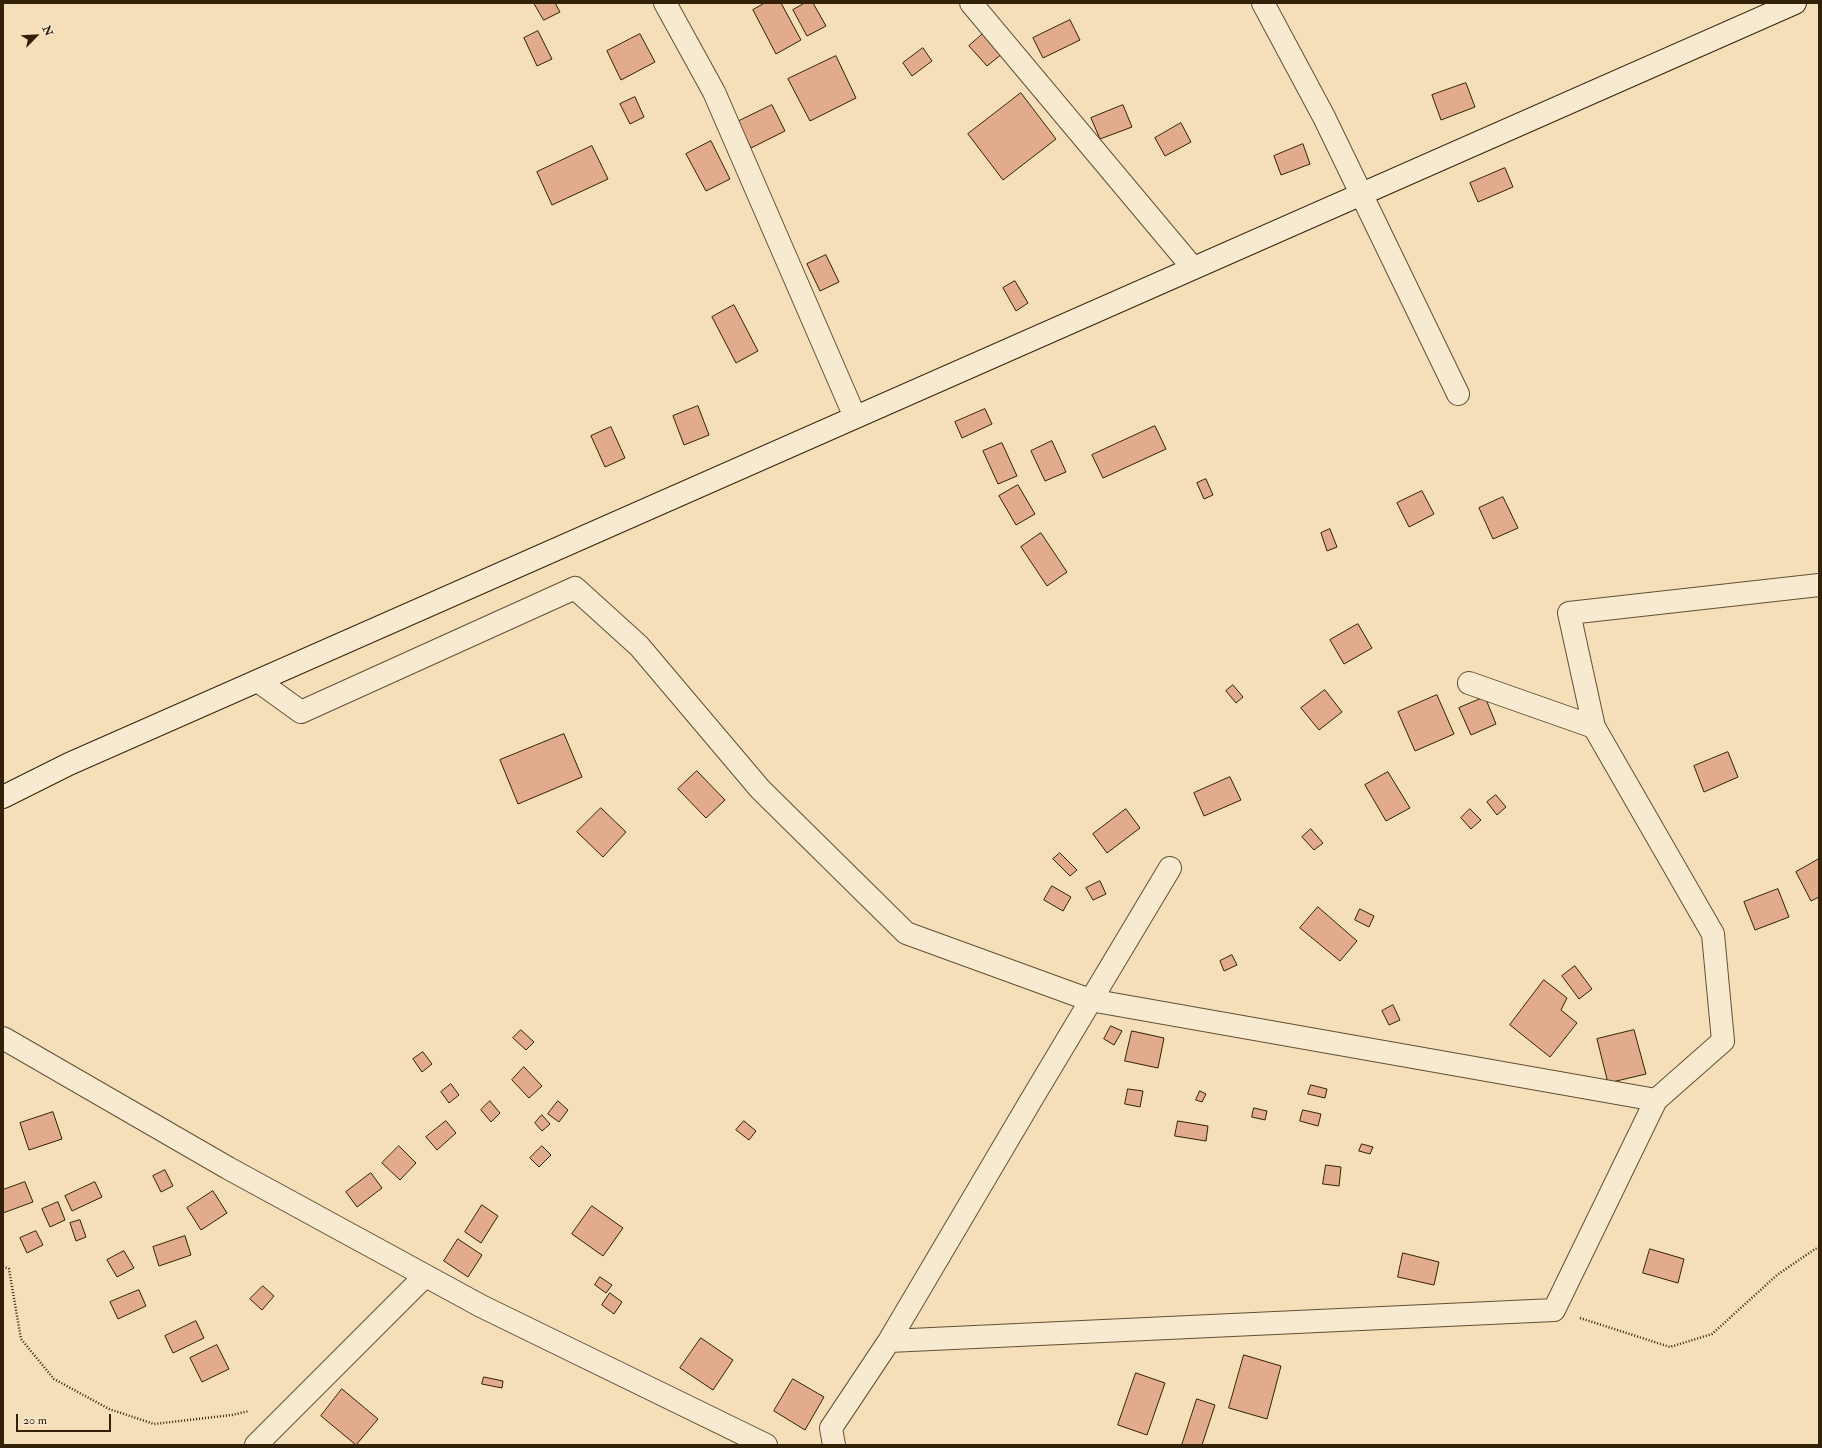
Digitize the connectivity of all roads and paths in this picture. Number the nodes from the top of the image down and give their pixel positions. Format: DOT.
graph roads {
  1 [pos="665,3"];
  2 [pos="971,3"];
  3 [pos="1263,3"];
  4 [pos="1795,3"];
  5 [pos="1361,194"];
  6 [pos="1193,268"];
  7 [pos="1458,394"];
  8 [pos="855,417"];
  9 [pos="1819,585"];
  10 [pos="258,681"];
  11 [pos="1469,684"];
  12 [pos="1594,727"];
  13 [pos="3,797"];
  14 [pos="1170,868"];
  15 [pos="1090,1000"];
  16 [pos="3,1038"];
  17 [pos="1656,1100"];
  18 [pos="1819,1248"];
  19 [pos="3,1266"];
  20 [pos="425,1276"];
  21 [pos="1554,1310"];
  22 [pos="889,1341"];
  23 [pos="255,1410"];
  24 [pos="256,1445"];
  25 [pos="766,1445"];
  26 [pos="834,1445"];
  1 -- 8 [label="street"];
  2 -- 6 [label="street"];
  3 -- 5 [label="street"];
  4 -- 5 [label="street"];
  5 -- 6 [label="street"];
  5 -- 7 [label="street"];
  6 -- 8 [label="street"];
  8 -- 10 [label="street"];
  9 -- 12 [label="street"];
  10 -- 13 [label="street"];
  10 -- 15 [label="street"];
  11 -- 12 [label="street"];
  12 -- 17 [label="street"];
  14 -- 15 [label="street"];
  15 -- 17 [label="street"];
  15 -- 22 [label="street"];
  16 -- 20 [label="street"];
  17 -- 21 [label="street"];
  18 -- 21 [label="path"];
  19 -- 23 [label="path"];
  20 -- 24 [label="street"];
  20 -- 25 [label="street"];
  21 -- 22 [label="street"];
  22 -- 26 [label="street"];
}
